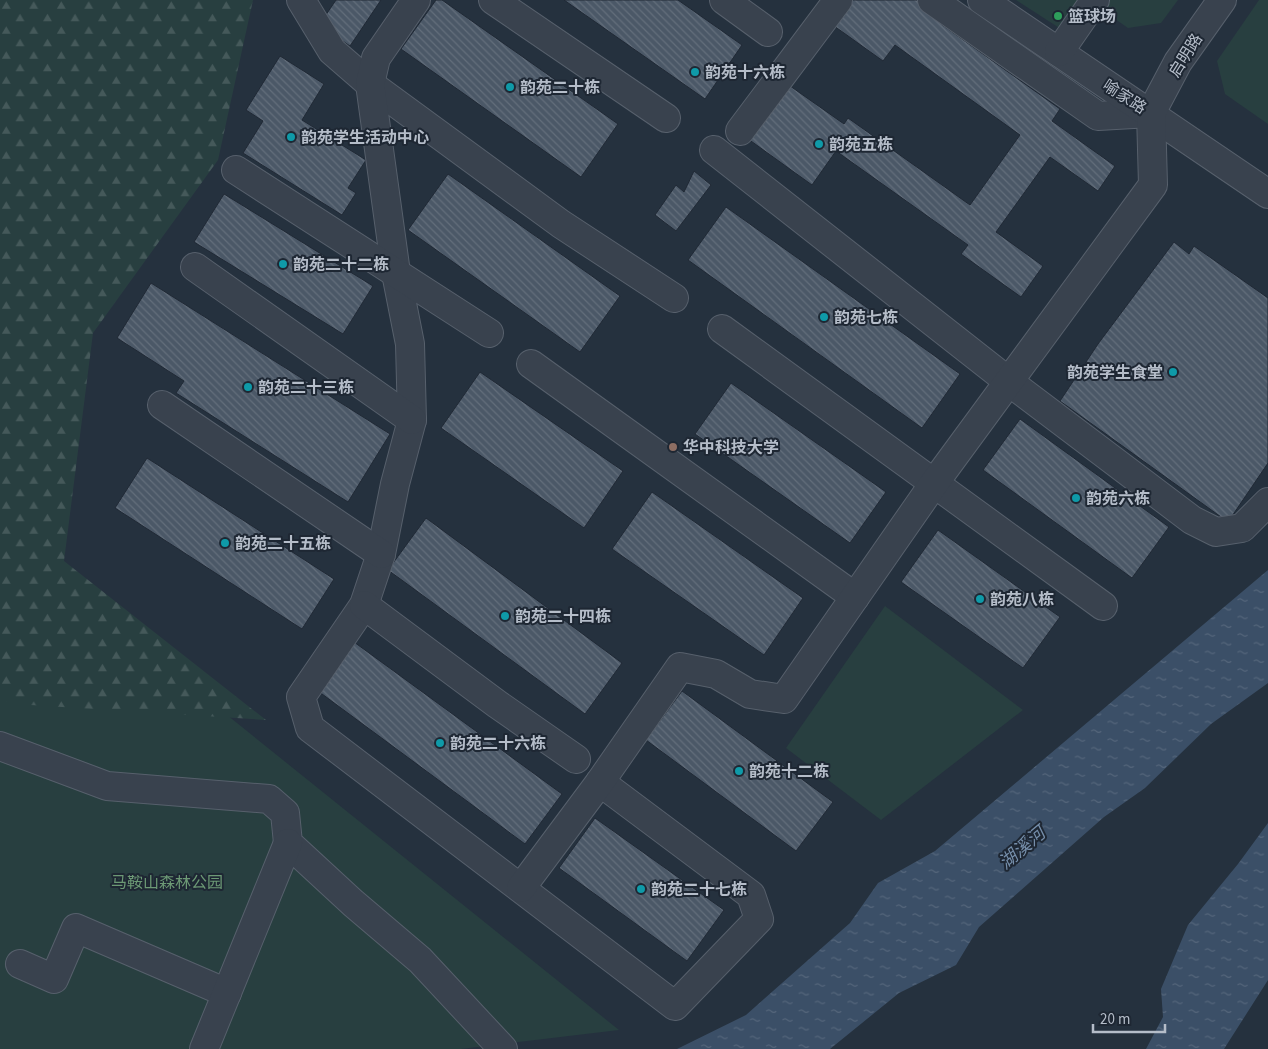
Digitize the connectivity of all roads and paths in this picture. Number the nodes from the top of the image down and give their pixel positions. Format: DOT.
graph roads {
  1 [pos="301,0"];
  2 [pos="416,0"];
  3 [pos="493,0"];
  4 [pos="724,0"];
  5 [pos="838,0"];
  6 [pos="932,0"];
  7 [pos="982,0"];
  8 [pos="1095,0"];
  9 [pos="1222,0"];
  10 [pos="768,32"];
  11 [pos="1059,52"];
  12 [pos="370,84"];
  13 [pos="1151,113"];
  14 [pos="666,118"];
  15 [pos="740,131"];
  16 [pos="714,150"];
  17 [pos="236,170"];
  18 [pos="1268,194"];
  19 [pos="195,267"];
  20 [pos="396,272"];
  21 [pos="674,298"];
  22 [pos="722,329"];
  23 [pos="489,333"];
  24 [pos="531,364"];
  25 [pos="1008,381"];
  26 [pos="162,405"];
  27 [pos="412,420"];
  28 [pos="935,482"];
  29 [pos="1268,502"];
  30 [pos="381,554"];
  31 [pos="855,597"];
  32 [pos="364,605"];
  33 [pos="1103,606"];
  34 [pos="0,746"];
  35 [pos="576,759"];
  36 [pos="600,782"];
  37 [pos="288,843"];
  38 [pos="521,888"];
  39 [pos="20,964"];
  40 [pos="227,993"];
  41 [pos="204,1049"];
  42 [pos="503,1049"];
  1 -- 12 [label="street"];
  2 -- 12 [label="street"];
  3 -- 14 [label="street"];
  4 -- 10 [label="street"];
  5 -- 15 [label="street"];
  6 -- 13 [label="street"];
  7 -- 11 [label="street, 喻家路"];
  8 -- 11 [label="street"];
  9 -- 13 [label="street, 启明路"];
  11 -- 13 [label="street, 喻家路"];
  12 -- 20 [label="street"];
  12 -- 21 [label="street"];
  13 -- 18 [label="street, 喻家路"];
  13 -- 25 [label="street"];
  16 -- 25 [label="street"];
  17 -- 20 [label="street"];
  19 -- 27 [label="street"];
  20 -- 23 [label="street"];
  20 -- 27 [label="street"];
  22 -- 28 [label="street"];
  24 -- 31 [label="street"];
  25 -- 28 [label="street"];
  25 -- 29 [label="street"];
  26 -- 30 [label="street"];
  27 -- 30 [label="street"];
  28 -- 31 [label="street"];
  28 -- 33 [label="street"];
  30 -- 32 [label="street"];
  31 -- 36 [label="street"];
  32 -- 35 [label="street"];
  32 -- 38 [label="street"];
  34 -- 37 [label="street"];
  36 -- 38 [label="street"];
  36 -- 38 [label="street"];
  37 -- 40 [label="street"];
  37 -- 42 [label="street"];
  39 -- 40 [label="street"];
  40 -- 41 [label="street"];
}
